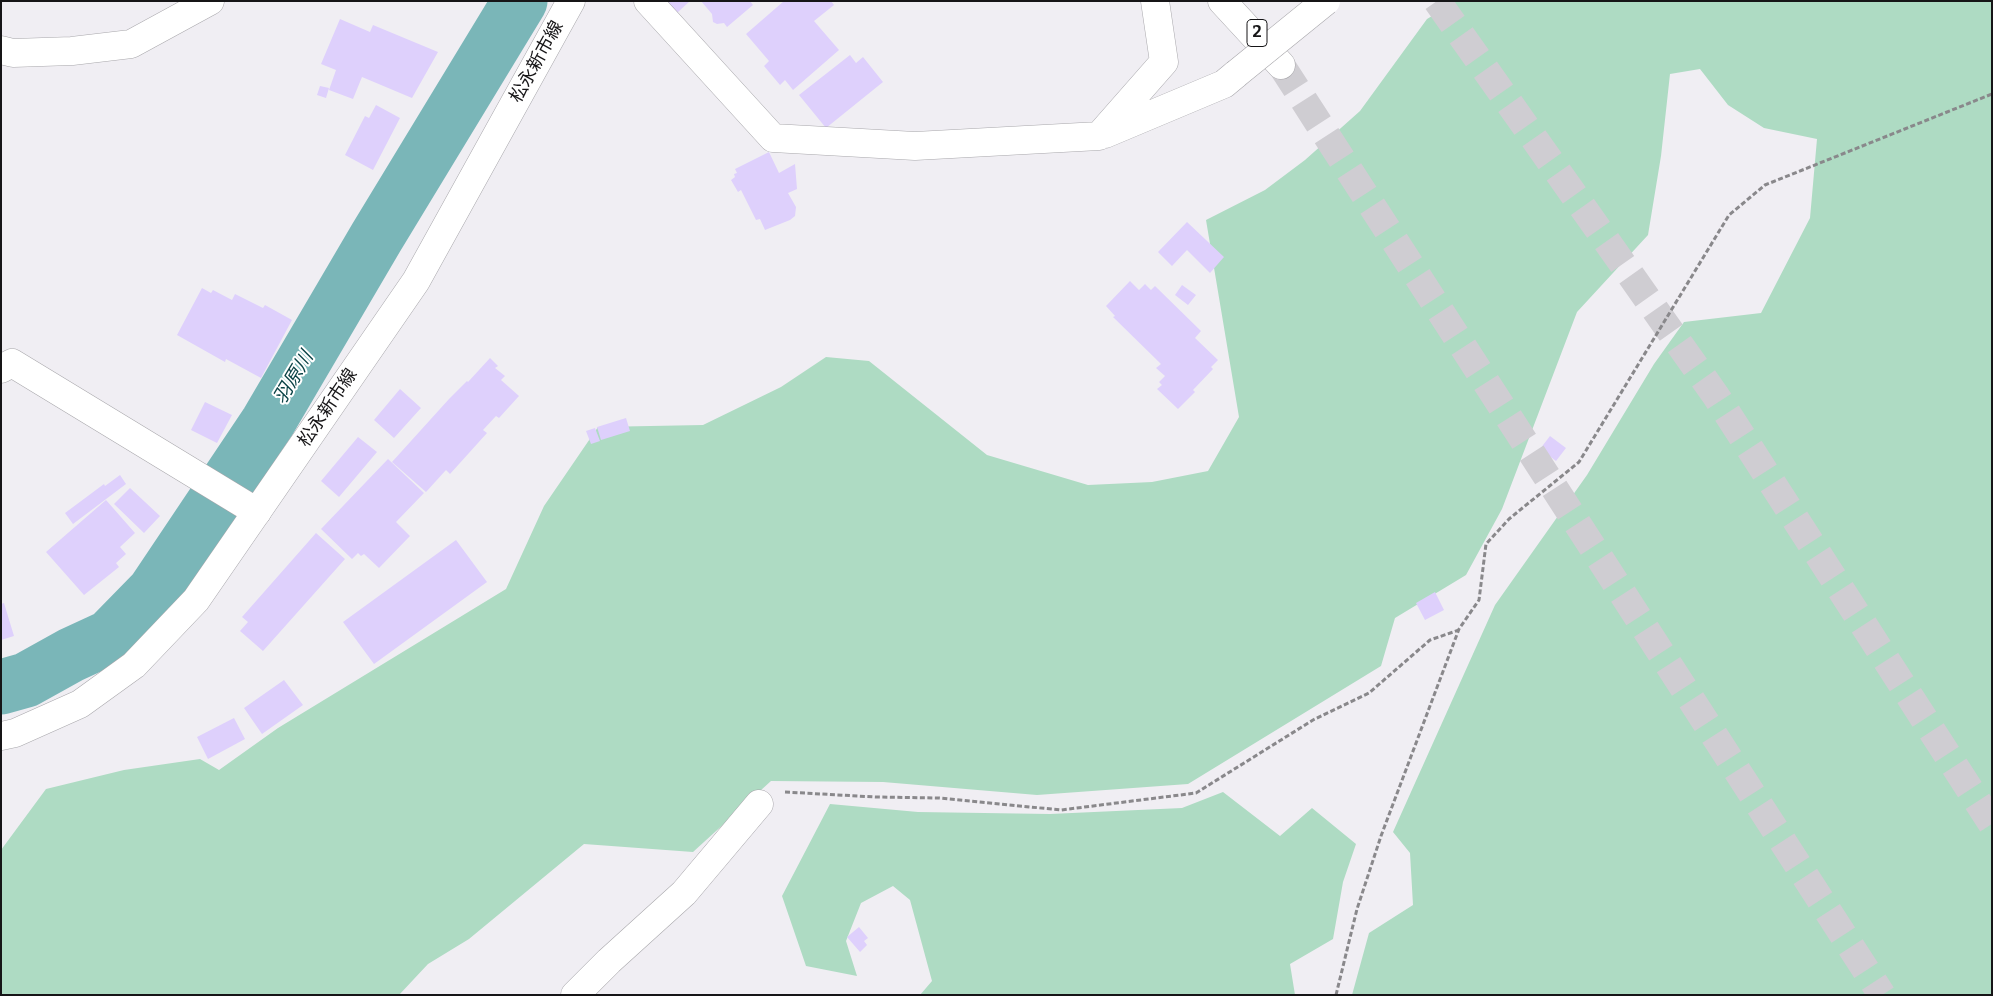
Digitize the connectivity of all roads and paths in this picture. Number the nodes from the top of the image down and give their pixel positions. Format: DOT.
graph roads {
  1 [pos="210,1"];
  2 [pos="571,1"];
  3 [pos="648,1"];
  4 [pos="1155,1"];
  5 [pos="1222,1"];
  6 [pos="1233,1"];
  7 [pos="1326,1"];
  8 [pos="1,50"];
  9 [pos="1992,94"];
  10 [pos="1099,136"];
  11 [pos="1,369"];
  12 [pos="249,507"];
  13 [pos="1459,630"];
  14 [pos="1,736"];
  15 [pos="759,804"];
  16 [pos="575,995"];
  17 [pos="1336,995"];
  1 -- 8 [label="main road"];
  2 -- 12 [label="main road, 松永新市線"];
  3 -- 10 [label="main road"];
  4 -- 10 [label="main road"];
  5 -- 6 [label="main road, 2"];
  7 -- 10 [label="main road, bridge"];
  9 -- 13 [label="path"];
  11 -- 12 [label="main road"];
  12 -- 14 [label="main road, 松永新市線"];
  13 -- 15 [label="path"];
  13 -- 17 [label="path"];
  15 -- 16 [label="main road"];
}
